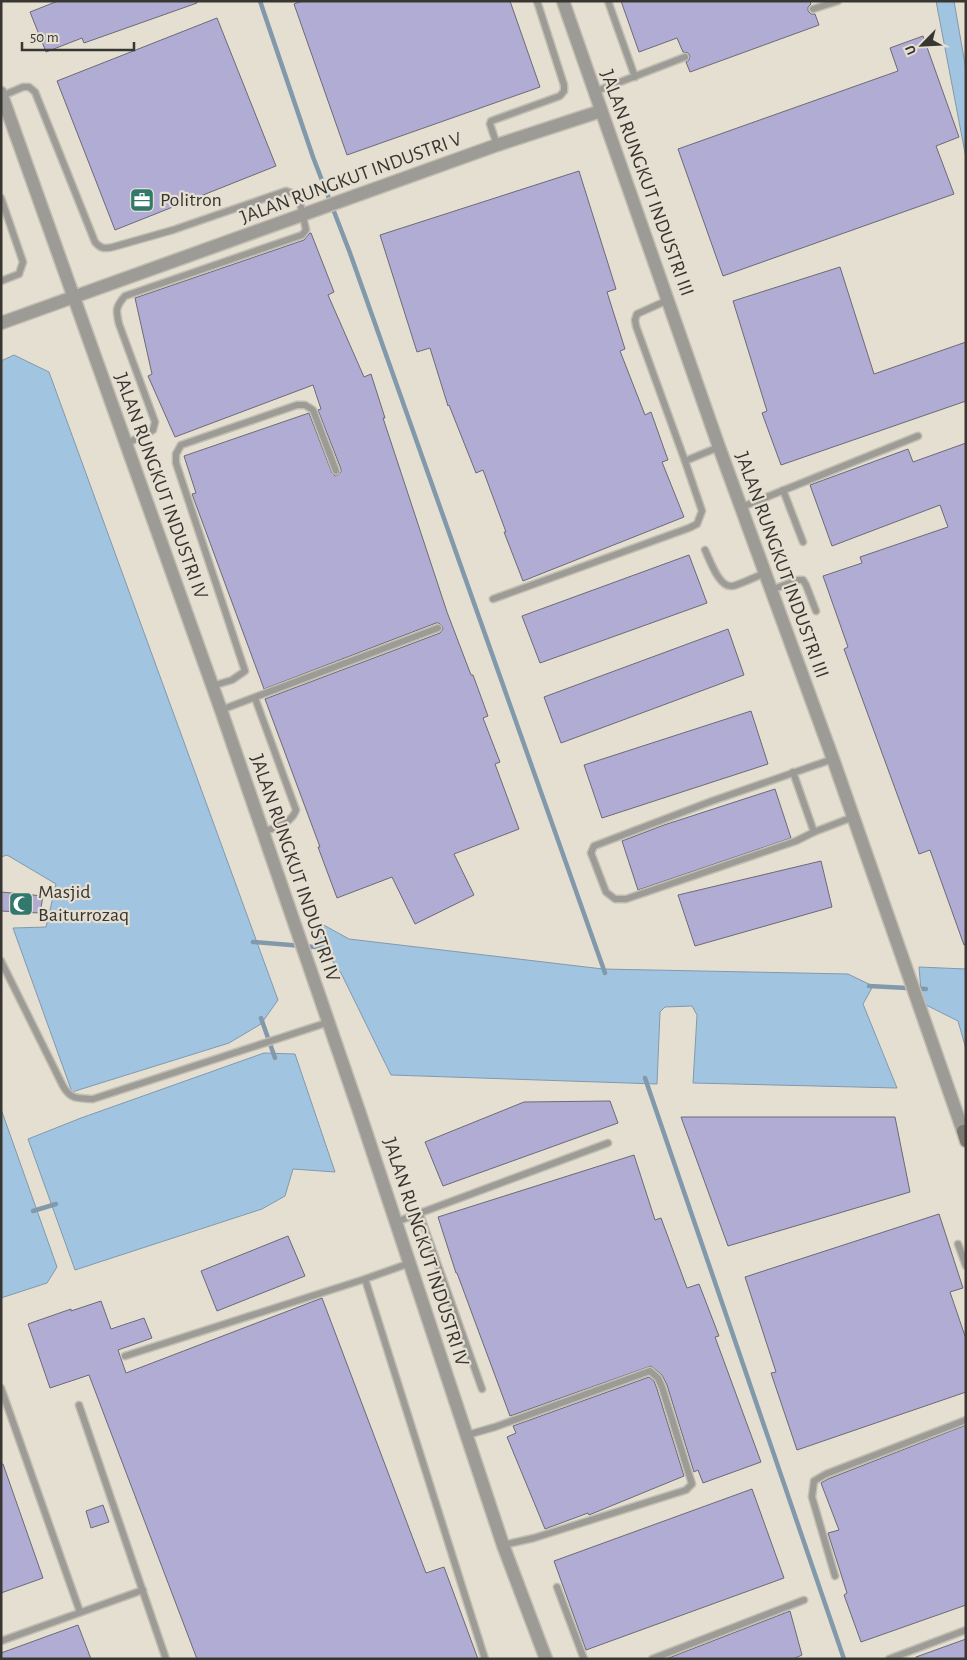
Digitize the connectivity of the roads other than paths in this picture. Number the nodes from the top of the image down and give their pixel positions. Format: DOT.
graph roads {
  1 [pos="537,1"];
  2 [pos="563,1"];
  3 [pos="608,1"];
  4 [pos="838,1"];
  5 [pos="813,9"];
  6 [pos="684,56"];
  7 [pos="635,77"];
  8 [pos="594,92"];
  9 [pos="2,94"];
  10 [pos="601,110"];
  11 [pos="4,112"];
  12 [pos="497,145"];
  13 [pos="1,198"];
  14 [pos="302,216"];
  15 [pos="1,281"];
  16 [pos="74,297"];
  17 [pos="668,300"];
  18 [pos="1,323"];
  19 [pos="918,436"];
  20 [pos="126,444"];
  21 [pos="719,447"];
  22 [pos="685,461"];
  23 [pos="336,471"];
  24 [pos="783,490"];
  25 [pos="742,507"];
  26 [pos="802,542"];
  27 [pos="705,550"];
  28 [pos="764,573"];
  29 [pos="771,590"];
  30 [pos="493,599"];
  31 [pos="816,611"];
  32 [pos="438,628"];
  33 [pos="212,686"];
  34 [pos="255,698"];
  35 [pos="221,710"];
  36 [pos="833,759"];
  37 [pos="794,772"];
  38 [pos="853,817"];
  39 [pos="263,832"];
  40 [pos="814,832"];
  41 [pos="1,962"];
  42 [pos="329,1022"];
  43 [pos="965,1135"];
  44 [pos="608,1143"];
  45 [pos="419,1212"];
  46 [pos="396,1222"];
  47 [pos="958,1244"];
  48 [pos="410,1263"];
  49 [pos="966,1266"];
  50 [pos="366,1278"];
  51 [pos="124,1356"];
  52 [pos="1,1388"];
  53 [pos="482,1389"];
  54 [pos="79,1405"];
  55 [pos="966,1420"];
  56 [pos="467,1435"];
  57 [pos="503,1545"];
  58 [pos="835,1576"];
  59 [pos="557,1587"];
  60 [pos="143,1590"];
  61 [pos="804,1600"];
  62 [pos="80,1612"];
  63 [pos="966,1630"];
  64 [pos="1,1641"];
  65 [pos="166,1659"];
  66 [pos="485,1659"];
  67 [pos="546,1659"];
  68 [pos="584,1659"];
  69 [pos="652,1659"];
  70 [pos="889,1659"];
  1 -- 12 [label="lane"];
  2 -- 8 [label="street, JALAN RUNGKUT INDUSTRI III"];
  3 -- 7 [label="lane"];
  4 -- 5 [label="lane"];
  6 -- 7 [label="lane"];
  7 -- 8 [label="lane"];
  8 -- 10 [label="street, JALAN RUNGKUT INDUSTRI III"];
  9 -- 11 [label="street, JALAN RUNGKUT INDUSTRI IV"];
  9 -- 14 [label="lane"];
  10 -- 12 [label="street, JALAN RUNGKUT INDUSTRI V"];
  10 -- 17 [label="street, JALAN RUNGKUT INDUSTRI III"];
  11 -- 16 [label="street, JALAN RUNGKUT INDUSTRI IV"];
  12 -- 14 [label="street, JALAN RUNGKUT INDUSTRI V"];
  13 -- 15 [label="lane"];
  14 -- 16 [label="street, JALAN RUNGKUT INDUSTRI V"];
  14 -- 20 [label="lane"];
  16 -- 18 [label="street, JALAN RUNGKUT INDUSTRI V"];
  16 -- 20 [label="street, JALAN RUNGKUT INDUSTRI IV"];
  17 -- 21 [label="street, JALAN RUNGKUT INDUSTRI III"];
  17 -- 22 [label="lane"];
  19 -- 24 [label="lane"];
  20 -- 33 [label="street, JALAN RUNGKUT INDUSTRI IV"];
  21 -- 22 [label="lane"];
  21 -- 25 [label="street, JALAN RUNGKUT INDUSTRI III"];
  22 -- 30 [label="lane"];
  23 -- 33 [label="lane"];
  24 -- 25 [label="lane"];
  24 -- 26 [label="lane"];
  25 -- 28 [label="street, JALAN RUNGKUT INDUSTRI III"];
  27 -- 28 [label="lane"];
  28 -- 29 [label="street, JALAN RUNGKUT INDUSTRI III"];
  29 -- 31 [label="lane"];
  29 -- 36 [label="street, JALAN RUNGKUT INDUSTRI III"];
  32 -- 34 [label="lane"];
  33 -- 35 [label="street, JALAN RUNGKUT INDUSTRI IV"];
  34 -- 35 [label="lane"];
  34 -- 39 [label="lane"];
  35 -- 39 [label="street, JALAN RUNGKUT INDUSTRI IV"];
  36 -- 37 [label="lane"];
  36 -- 38 [label="street, JALAN RUNGKUT INDUSTRI III"];
  37 -- 40 [label="lane"];
  37 -- 40 [label="lane"];
  38 -- 40 [label="lane"];
  38 -- 43 [label="street, JALAN RUNGKUT INDUSTRI III"];
  39 -- 42 [label="street, JALAN RUNGKUT INDUSTRI IV"];
  41 -- 42 [label="lane"];
  42 -- 46 [label="street, JALAN RUNGKUT INDUSTRI IV"];
  44 -- 45 [label="lane"];
  45 -- 46 [label="lane"];
  45 -- 53 [label="lane"];
  46 -- 48 [label="street, JALAN RUNGKUT INDUSTRI IV"];
  47 -- 49 [label="lane"];
  48 -- 50 [label="lane"];
  48 -- 56 [label="street, JALAN RUNGKUT INDUSTRI IV"];
  50 -- 51 [label="lane"];
  50 -- 66 [label="lane"];
  52 -- 62 [label="lane"];
  54 -- 60 [label="lane"];
  55 -- 58 [label="lane"];
  56 -- 57 [label="street, JALAN RUNGKUT INDUSTRI IV"];
  56 -- 57 [label="lane"];
  57 -- 67 [label="street, JALAN RUNGKUT INDUSTRI IV"];
  59 -- 68 [label="lane"];
  60 -- 62 [label="lane"];
  60 -- 65 [label="lane"];
  61 -- 69 [label="lane"];
  62 -- 64 [label="lane"];
  63 -- 70 [label="lane"];
}
